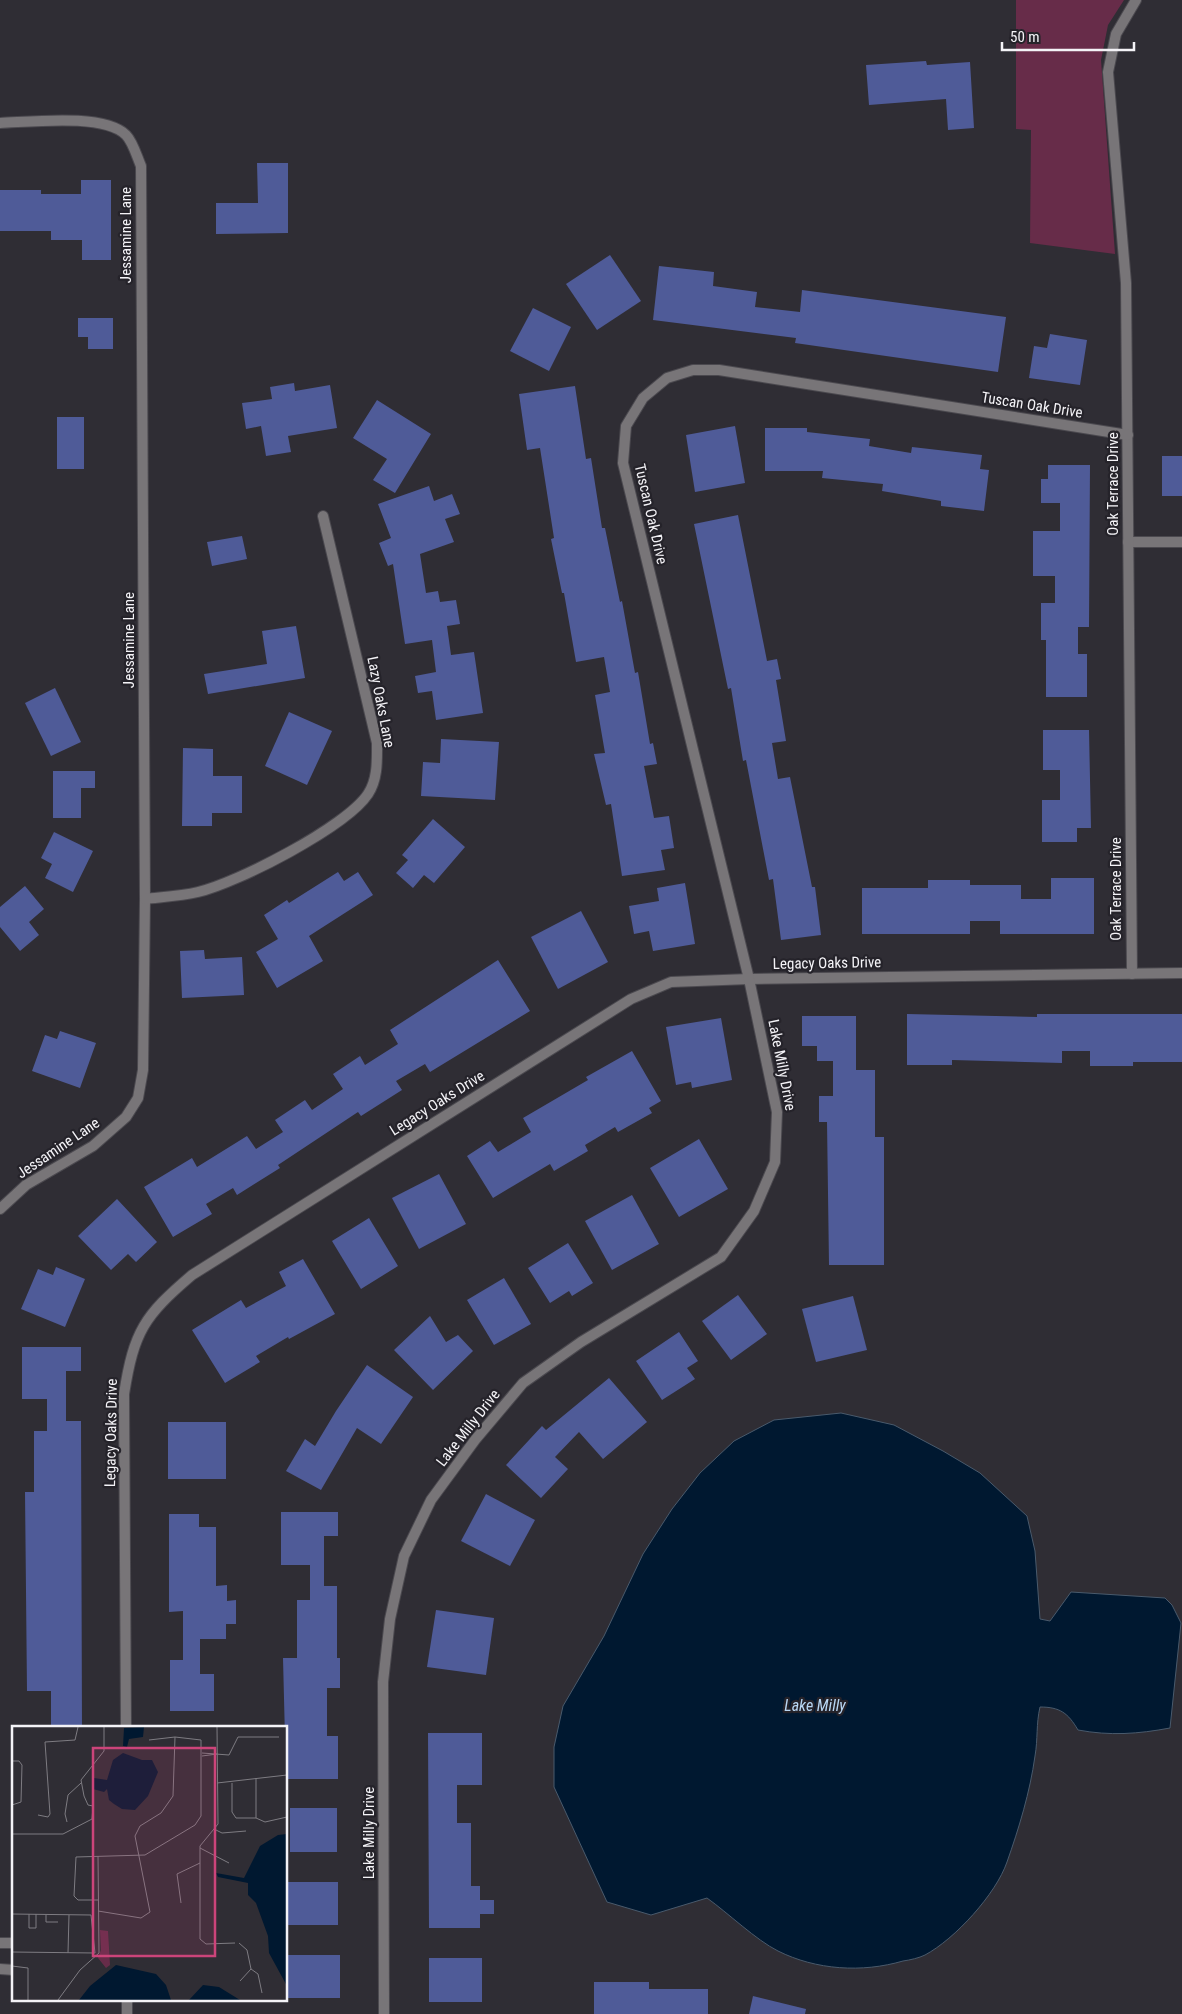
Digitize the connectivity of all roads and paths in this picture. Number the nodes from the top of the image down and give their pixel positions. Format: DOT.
graph roads {
  1 [pos="1136,0"];
  2 [pos="0,123"];
  3 [pos="1128,435"];
  4 [pos="324,516"];
  5 [pos="1128,542"];
  6 [pos="1182,542"];
  7 [pos="145,899"];
  8 [pos="1132,974"];
  9 [pos="1182,974"];
  10 [pos="749,979"];
  11 [pos="0,1210"];
  12 [pos="126,1726"];
  13 [pos="384,2014"];
  1 -- 3 [label="street, Oak Terrace Drive"];
  2 -- 7 [label="street, Jessamine Lane"];
  3 -- 5 [label="street, Oak Terrace Drive"];
  3 -- 10 [label="street, Tuscan Oak Drive"];
  4 -- 7 [label="street, Lazy Oaks Lane"];
  5 -- 6 [label="street"];
  5 -- 8 [label="street, Oak Terrace Drive"];
  7 -- 11 [label="street, Jessamine Lane"];
  8 -- 9 [label="street, Legacy Oaks Drive"];
  8 -- 10 [label="street, Legacy Oaks Drive"];
  10 -- 12 [label="street, Legacy Oaks Drive"];
  10 -- 13 [label="street, Lake Milly Drive"];
}
